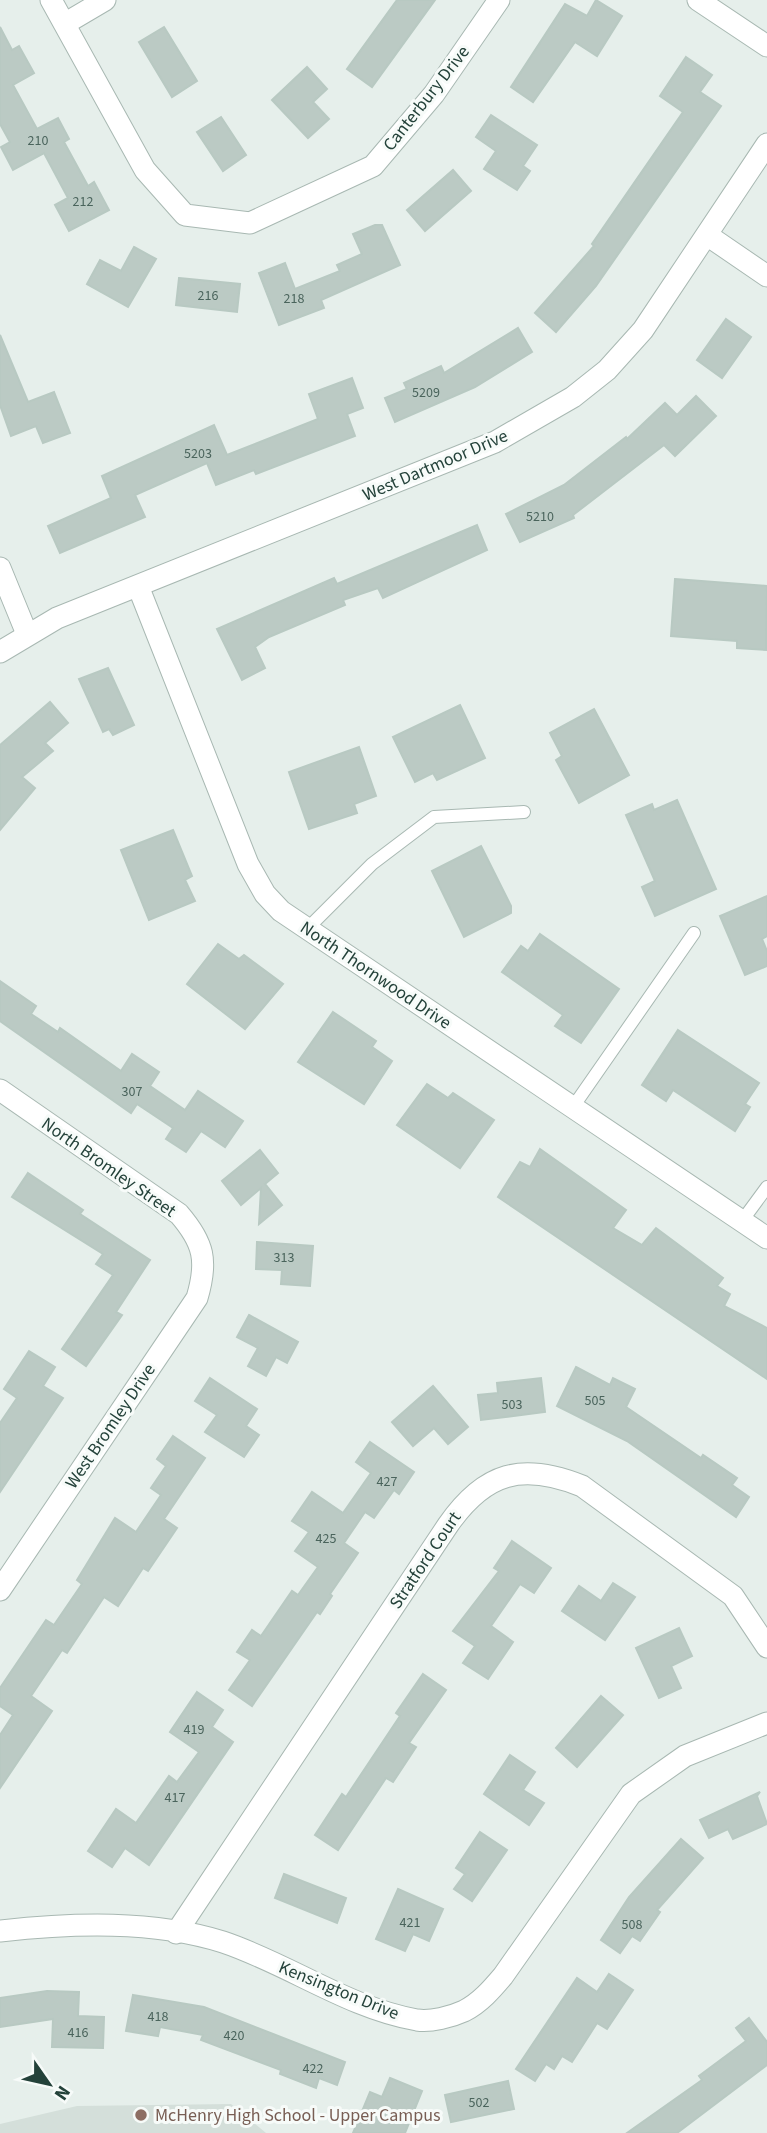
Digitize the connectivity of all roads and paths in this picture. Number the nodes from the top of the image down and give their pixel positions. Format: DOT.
graph roads {
  1 [pos="51,0"];
  2 [pos="105,0"];
  3 [pos="499,0"];
  4 [pos="698,0"];
  5 [pos="66,23"];
  6 [pos="767,46"];
  7 [pos="767,144"];
  8 [pos="707,235"];
  9 [pos="767,276"];
  10 [pos="0,568"];
  11 [pos="138,586"];
  12 [pos="27,634"];
  13 [pos="0,652"];
  14 [pos="524,813"];
  15 [pos="307,929"];
  16 [pos="694,933"];
  17 [pos="3,1098"];
  18 [pos="573,1107"];
  19 [pos="767,1187"];
  20 [pos="742,1221"];
  21 [pos="767,1238"];
  22 [pos="203,1256"];
  23 [pos="0,1590"];
  24 [pos="767,1647"];
  25 [pos="767,1723"];
  26 [pos="0,1931"];
  27 [pos="176,1933"];
  1 -- 5 [label="street, Canterbury Drive"];
  2 -- 5 [label="street"];
  3 -- 5 [label="street, Canterbury Drive"];
  4 -- 6 [label="street"];
  7 -- 8 [label="street, West Dartmoor Drive"];
  8 -- 9 [label="street"];
  8 -- 11 [label="street, West Dartmoor Drive"];
  10 -- 12 [label="street"];
  11 -- 12 [label="street, West Dartmoor Drive"];
  11 -- 15 [label="street, North Thornwood Drive"];
  12 -- 13 [label="street, West Dartmoor Drive"];
  14 -- 15 [label="lane"];
  15 -- 18 [label="street, North Thornwood Drive"];
  16 -- 18 [label="lane"];
  17 -- 22 [label="street, North Bromley Street"];
  18 -- 20 [label="street, North Thornwood Drive"];
  19 -- 20 [label="lane"];
  20 -- 21 [label="street, North Thornwood Drive"];
  22 -- 23 [label="street, West Bromley Drive"];
  24 -- 27 [label="street, Stratford Court"];
  25 -- 27 [label="street, Kensington Drive"];
  26 -- 27 [label="street, Kensington Drive"];
}
